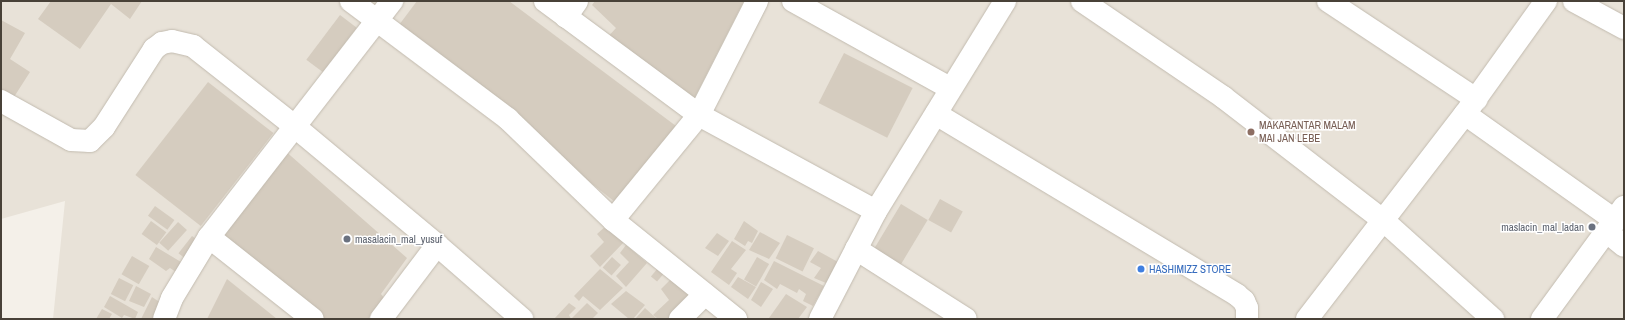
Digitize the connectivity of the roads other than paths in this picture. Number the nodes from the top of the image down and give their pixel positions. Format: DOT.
graph roads {
  1 [pos="351,1"];
  2 [pos="392,1"];
  3 [pos="545,1"];
  4 [pos="757,1"];
  5 [pos="793,1"];
  6 [pos="1005,1"];
  7 [pos="1082,1"];
  8 [pos="1328,1"];
  9 [pos="1546,1"];
  10 [pos="1574,1"];
  11 [pos="572,9"];
  12 [pos="379,20"];
  13 [pos="1624,28"];
  14 [pos="950,88"];
  15 [pos="1,101"];
  16 [pos="1470,107"];
  17 [pos="936,114"];
  18 [pos="700,115"];
  19 [pos="293,125"];
  20 [pos="876,211"];
  21 [pos="613,220"];
  22 [pos="1616,220"];
  23 [pos="1384,221"];
  24 [pos="209,237"];
  25 [pos="437,244"];
  26 [pos="1624,246"];
  27 [pos="856,250"];
  28 [pos="705,294"];
  29 [pos="1247,318"];
  30 [pos="164,319"];
  31 [pos="313,319"];
  32 [pos="381,319"];
  33 [pos="522,319"];
  34 [pos="680,319"];
  35 [pos="736,319"];
  36 [pos="820,319"];
  37 [pos="966,319"];
  38 [pos="1307,319"];
  39 [pos="1493,319"];
  40 [pos="1542,319"];
  1 -- 12 [label="street"];
  2 -- 12 [label="street"];
  3 -- 11 [label="street"];
  4 -- 18 [label="street"];
  5 -- 14 [label="street"];
  6 -- 14 [label="street"];
  7 -- 23 [label="street"];
  8 -- 16 [label="street"];
  9 -- 16 [label="street"];
  10 -- 13 [label="street"];
  11 -- 18 [label="street"];
  12 -- 19 [label="street"];
  12 -- 21 [label="street"];
  14 -- 17 [label="street"];
  15 -- 19 [label="street"];
  16 -- 22 [label="street"];
  16 -- 23 [label="street"];
  17 -- 20 [label="street"];
  17 -- 29 [label="street"];
  18 -- 20 [label="street"];
  18 -- 21 [label="street"];
  19 -- 24 [label="street"];
  19 -- 25 [label="street"];
  20 -- 27 [label="street"];
  21 -- 28 [label="street"];
  22 -- 26 [label="street"];
  22 -- 40 [label="street"];
  23 -- 38 [label="street"];
  23 -- 39 [label="street"];
  24 -- 30 [label="street"];
  24 -- 31 [label="street"];
  25 -- 32 [label="street"];
  25 -- 33 [label="street"];
  27 -- 36 [label="street"];
  27 -- 37 [label="street"];
  28 -- 34 [label="street"];
  28 -- 35 [label="street"];
}
